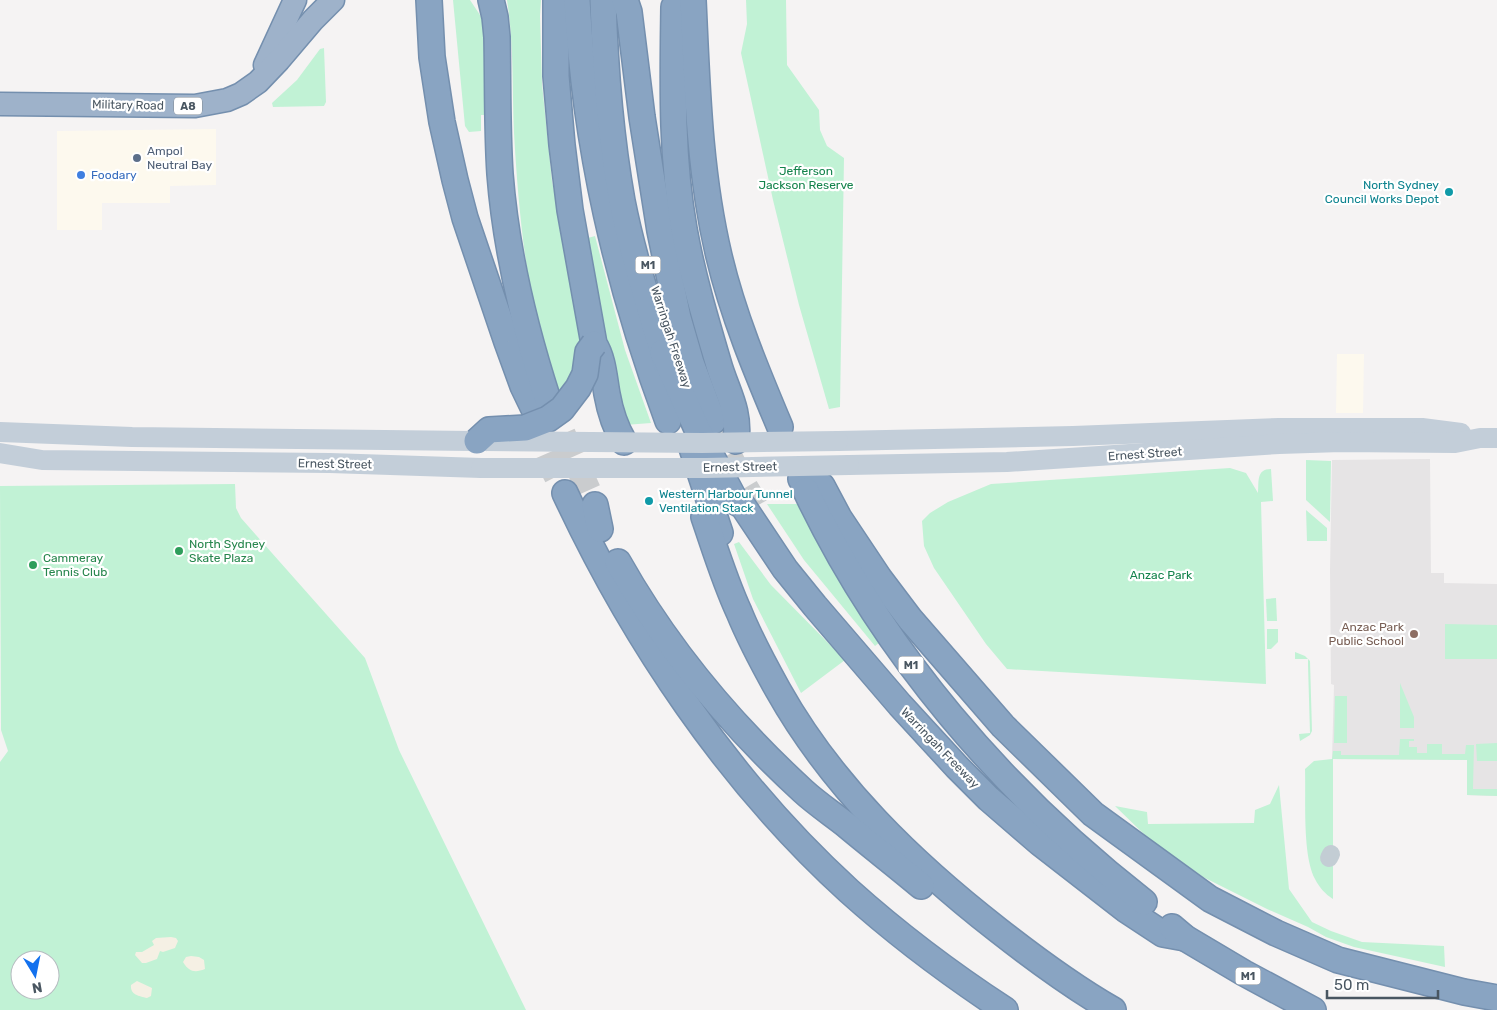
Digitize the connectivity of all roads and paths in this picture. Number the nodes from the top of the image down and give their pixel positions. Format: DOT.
graph roads {
  1 [pos="280,0"];
  2 [pos="295,0"];
  3 [pos="333,0"];
  4 [pos="429,0"];
  5 [pos="491,0"];
  6 [pos="556,0"];
  7 [pos="577,0"];
  8 [pos="683,0"];
  9 [pos="693,0"];
  10 [pos="620,4"];
  11 [pos="282,28"];
  12 [pos="258,82"];
  13 [pos="0,104"];
  14 [pos="594,340"];
  15 [pos="662,352"];
  16 [pos="668,421"];
  17 [pos="713,421"];
  18 [pos="780,426"];
  19 [pos="0,432"];
  20 [pos="110,437"];
  21 [pos="330,438"];
  22 [pos="1489,438"];
  23 [pos="474,441"];
  24 [pos="736,441"];
  25 [pos="624,442"];
  26 [pos="0,446"];
  27 [pos="0,453"];
  28 [pos="330,463"];
  29 [pos="699,468"];
  30 [pos="753,514"];
  31 [pos="704,517"];
  32 [pos="738,612"];
  33 [pos="952,892"];
  34 [pos="1184,938"];
  35 [pos="1497,998"];
  36 [pos="1005,1010"];
  37 [pos="1113,1010"];
  38 [pos="1313,1010"];
  1 -- 11 [label="highway"];
  2 -- 11 [label="highway"];
  3 -- 12 [label="highway, Military Road / A8"];
  4 -- 5 [label="highway"];
  6 -- 14 [label="highway"];
  7 -- 16 [label="highway, M1"];
  8 -- 24 [label="highway"];
  9 -- 18 [label="highway"];
  10 -- 15 [label="highway, Warringah Freeway"];
  10 -- 17 [label="highway"];
  10 -- 30 [label="highway, Warringah Freeway / M1"];
  11 -- 12 [label="highway"];
  12 -- 13 [label="highway, Military Road / A8"];
  14 -- 23 [label="highway, bridge"];
  14 -- 25 [label="highway"];
  15 -- 30 [label="highway, Warringah Freeway"];
  15 -- 32 [label="highway, Warringah Freeway"];
  19 -- 20 [label="main road, Ernest Street"];
  20 -- 21 [label="main road, Ernest Street"];
  20 -- 26 [label="main road"];
  21 -- 23 [label="main road, Ernest Street"];
  21 -- 28 [label="main road"];
  22 -- 24 [label="main road, Ernest Street, bridge"];
  22 -- 29 [label="main road, Ernest Street, bridge"];
  23 -- 25 [label="main road, Ernest Street, bridge"];
  24 -- 25 [label="main road, Ernest Street, bridge"];
  24 -- 29 [label="main road, bridge"];
  25 -- 29 [label="main road, bridge"];
  27 -- 28 [label="main road, Ernest Street"];
  28 -- 29 [label="main road, Ernest Street, bridge"];
  30 -- 34 [label="highway, Warringah Freeway / M1"];
  31 -- 32 [label="highway, Warringah Freeway"];
  32 -- 33 [label="highway, Warringah Freeway"];
  33 -- 36 [label="highway"];
  33 -- 37 [label="highway, Warringah Freeway"];
  34 -- 35 [label="highway, Warringah Freeway / M1"];
  34 -- 38 [label="highway, Warringah Freeway / M1"];
}
